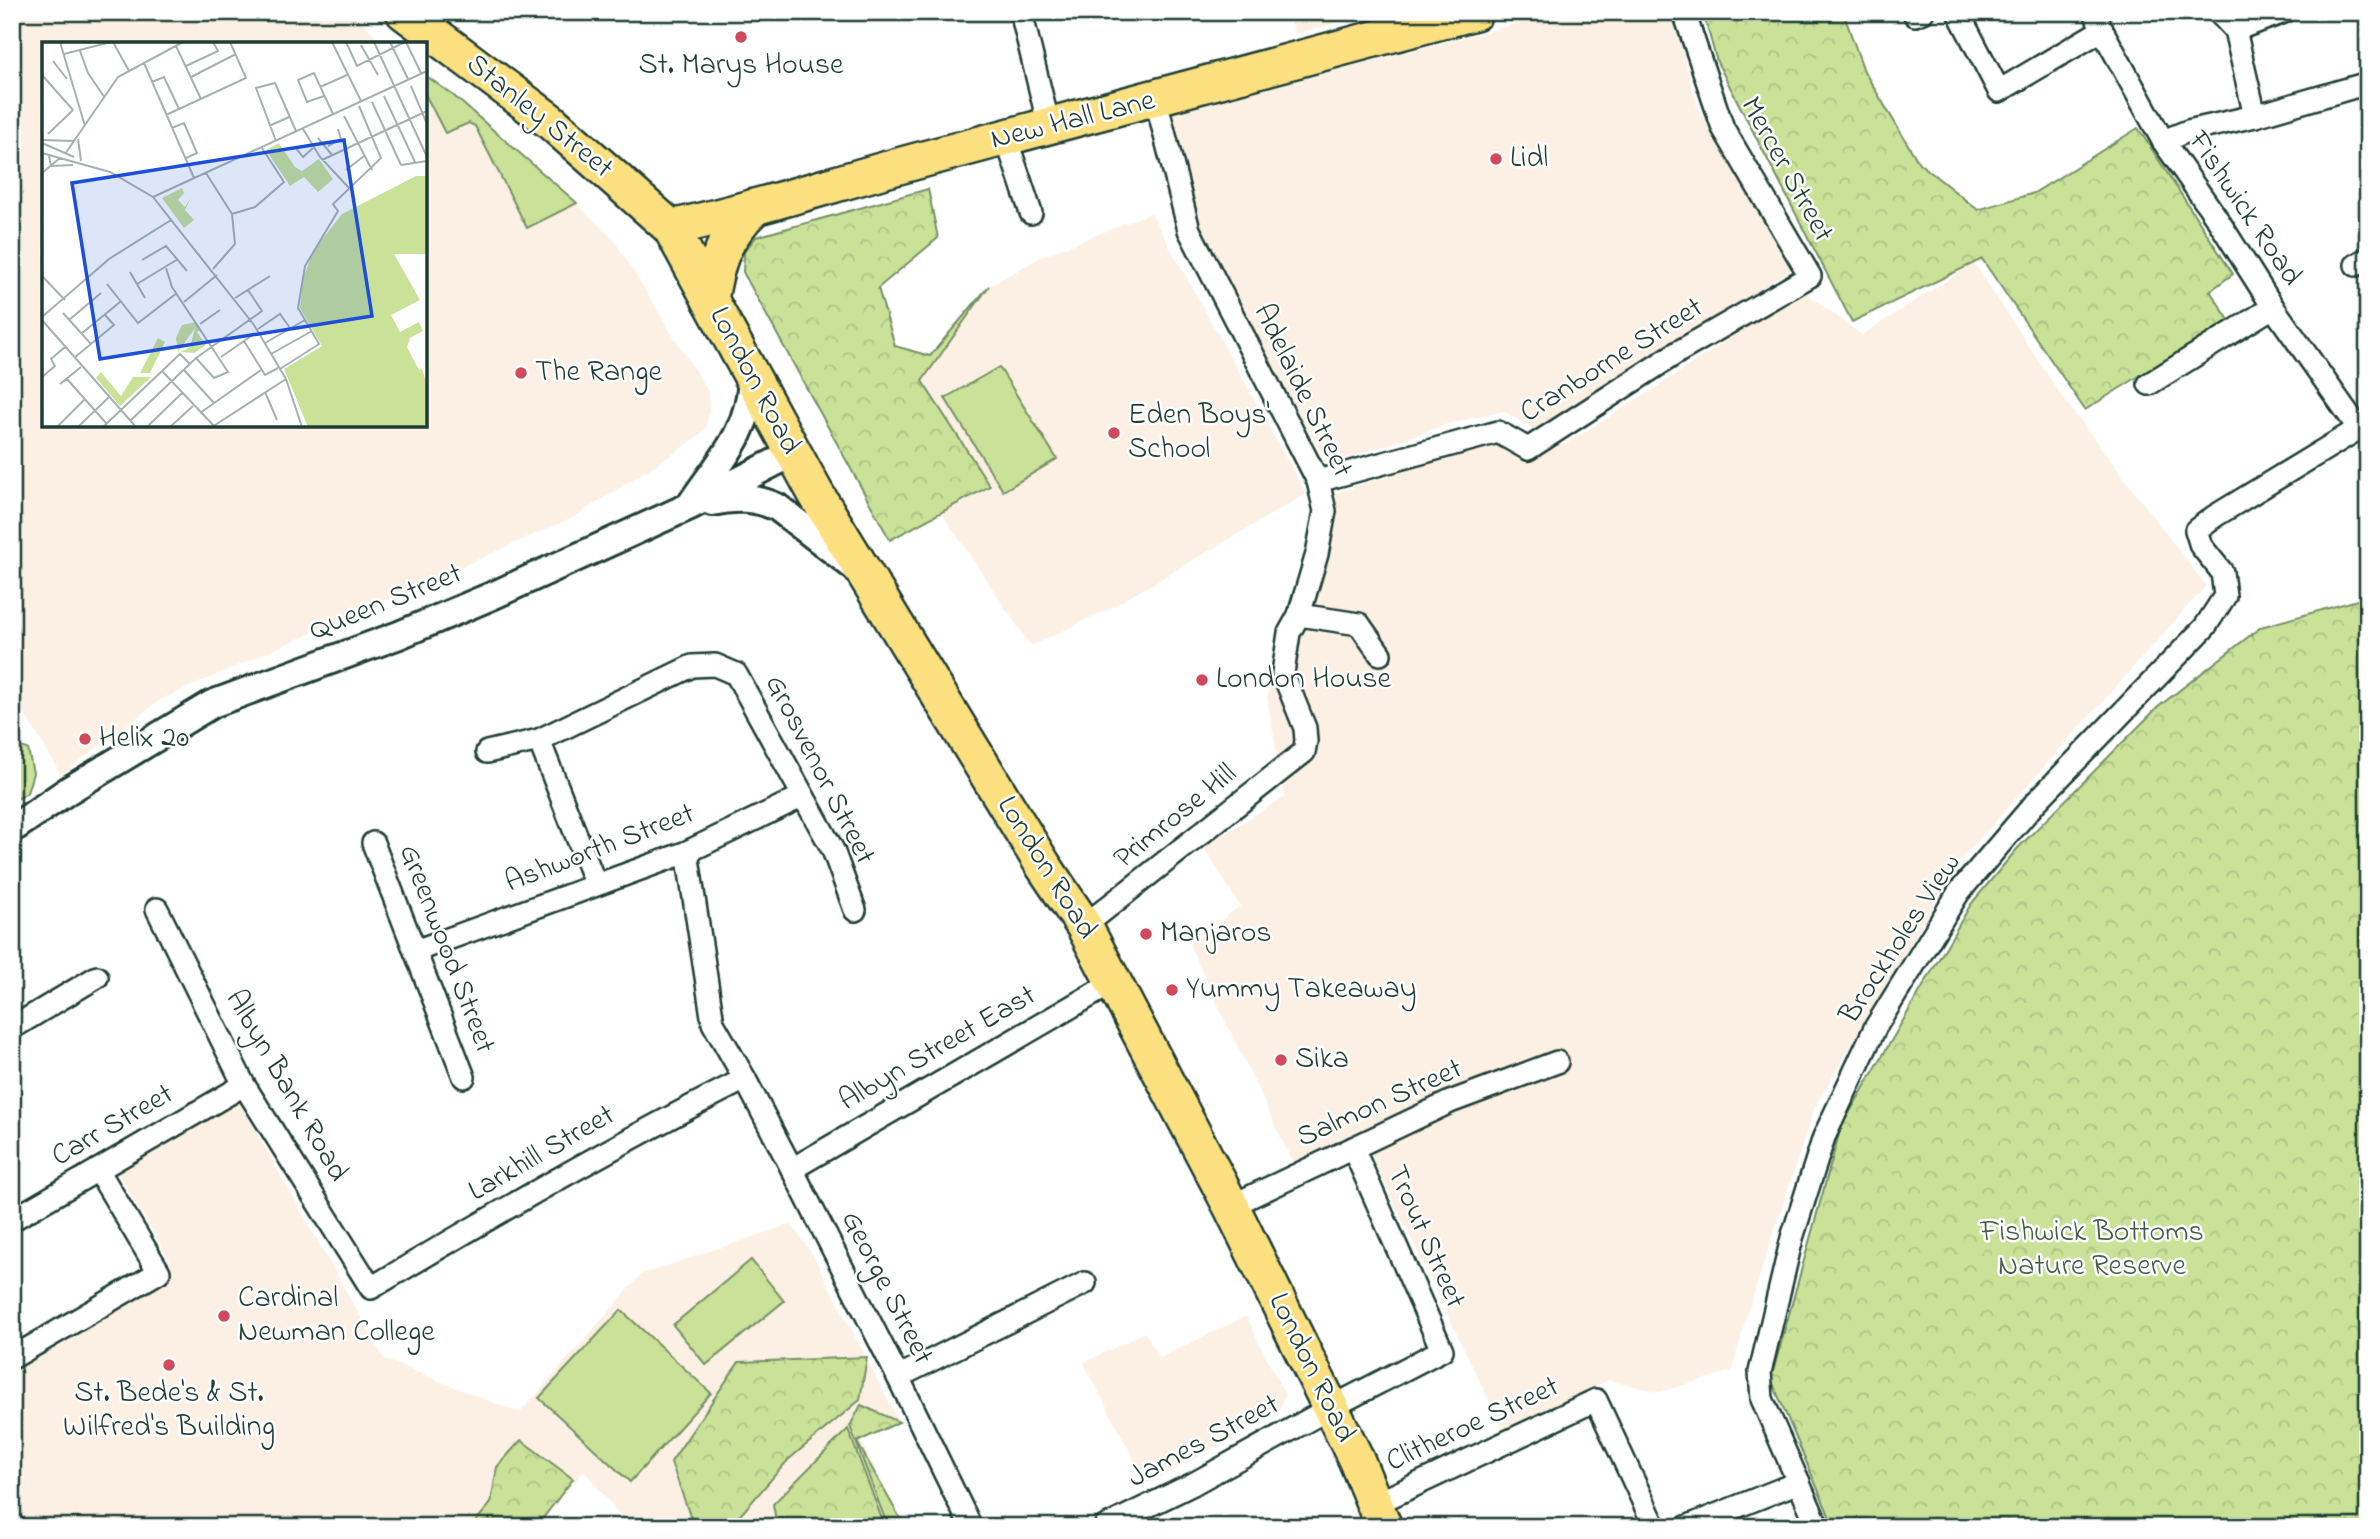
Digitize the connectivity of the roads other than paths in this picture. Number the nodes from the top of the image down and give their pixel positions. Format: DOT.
graph roads {
  1 [pos="404,12"];
  2 [pos="1021,12"];
  3 [pos="1475,12"];
  4 [pos="1684,12"];
  5 [pos="1958,12"];
  6 [pos="2218,12"];
  7 [pos="2284,12"];
  8 [pos="2099,21"];
  9 [pos="2235,30"];
  10 [pos="2368,83"];
  11 [pos="1156,100"];
  12 [pos="2255,116"];
  13 [pos="1049,126"];
  14 [pos="1006,138"];
  15 [pos="2163,141"];
  16 [pos="755,207"];
  17 [pos="1031,213"];
  18 [pos="671,228"];
  19 [pos="1810,276"];
  20 [pos="710,300"];
  21 [pos="2273,307"];
  22 [pos="752,379"];
  23 [pos="2149,384"];
  24 [pos="2363,426"];
  25 [pos="793,453"];
  26 [pos="1318,481"];
  27 [pos="690,506"];
  28 [pos="869,579"];
  29 [pos="1299,615"];
  30 [pos="1380,654"];
  31 [pos="538,740"];
  32 [pos="487,752"];
  33 [pos="1304,752"];
  34 [pos="803,796"];
  35 [pos="12,829"];
  36 [pos="373,843"];
  37 [pos="687,852"];
  38 [pos="595,883"];
  39 [pos="157,909"];
  40 [pos="855,910"];
  41 [pos="1084,926"];
  42 [pos="415,951"];
  43 [pos="97,977"];
  44 [pos="1114,982"];
  45 [pos="12,1028"];
  46 [pos="1557,1062"];
  47 [pos="464,1077"];
  48 [pos="745,1079"];
  49 [pos="244,1085"];
  50 [pos="1353,1148"];
  51 [pos="792,1169"];
  52 [pos="98,1170"];
  53 [pos="1231,1206"];
  54 [pos="12,1220"];
  55 [pos="1085,1283"];
  56 [pos="371,1288"];
  57 [pos="1442,1350"];
  58 [pos="12,1358"];
  59 [pos="898,1377"];
  60 [pos="1330,1408"];
  61 [pos="1799,1482"];
  62 [pos="1380,1515"];
  63 [pos="971,1527"];
  64 [pos="1105,1527"];
  65 [pos="1655,1527"];
  66 [pos="1686,1527"];
  67 [pos="1818,1527"];
  1 -- 18 [label="highway, Stanley Street"];
  2 -- 13 [label="street"];
  3 -- 11 [label="highway, New Hall Lane"];
  4 -- 19 [label="street, Mercer Street"];
  5 -- 8 [label="street"];
  6 -- 9 [label="street"];
  7 -- 9 [label="street"];
  8 -- 15 [label="street, Fishwick Road"];
  9 -- 12 [label="street"];
  10 -- 12 [label="street"];
  11 -- 13 [label="highway, New Hall Lane"];
  11 -- 26 [label="street, Adelaide Street"];
  12 -- 15 [label="street"];
  13 -- 14 [label="highway, New Hall Lane"];
  14 -- 16 [label="highway, New Hall Lane"];
  14 -- 17 [label="street"];
  15 -- 21 [label="street, Fishwick Road"];
  16 -- 18 [label="highway, New Hall Lane"];
  16 -- 20 [label="highway"];
  18 -- 20 [label="highway, London Road"];
  19 -- 26 [label="street, Cranborne Street"];
  20 -- 22 [label="highway, London Road"];
  21 -- 23 [label="street"];
  21 -- 24 [label="street, Fishwick Road"];
  22 -- 25 [label="highway, London Road"];
  22 -- 27 [label="street"];
  24 -- 61 [label="street, Brockholes View"];
  25 -- 27 [label="street, Queen Street"];
  25 -- 28 [label="highway, London Road"];
  26 -- 29 [label="street, Adelaide Street"];
  27 -- 28 [label="street"];
  27 -- 35 [label="street, Queen Street"];
  28 -- 41 [label="highway, London Road"];
  29 -- 30 [label="street"];
  29 -- 33 [label="street, Adelaide Street"];
  31 -- 32 [label="street, Grosvenor Street"];
  31 -- 34 [label="street, Grosvenor Street"];
  31 -- 38 [label="street"];
  33 -- 41 [label="street, Primrose Hill"];
  34 -- 37 [label="street, Ashworth Street"];
  34 -- 40 [label="street, Grosvenor Street"];
  36 -- 42 [label="street, Greenwood Street"];
  37 -- 38 [label="street, Ashworth Street"];
  37 -- 48 [label="street, George Street"];
  38 -- 42 [label="street, Ashworth Street"];
  39 -- 49 [label="street, Albyn Bank Road"];
  41 -- 44 [label="highway, London Road"];
  42 -- 47 [label="street, Greenwood Street"];
  43 -- 45 [label="street"];
  44 -- 51 [label="street, Albyn Street East"];
  44 -- 53 [label="highway, London Road"];
  46 -- 50 [label="street, Salmon Street"];
  48 -- 51 [label="street, George Street"];
  48 -- 56 [label="street, Larkhill Street"];
  49 -- 52 [label="street, Carr Street"];
  49 -- 56 [label="street, Albyn Bank Road"];
  50 -- 53 [label="street, Salmon Street"];
  50 -- 57 [label="street, Trout Street"];
  51 -- 59 [label="street, George Street"];
  52 -- 54 [label="street, Carr Street"];
  52 -- 58 [label="street"];
  53 -- 60 [label="highway, London Road"];
  55 -- 59 [label="street"];
  57 -- 60 [label="street, James Street"];
  59 -- 63 [label="street, George Street"];
  60 -- 62 [label="highway, London Road"];
  60 -- 64 [label="street, James Street"];
  61 -- 66 [label="street"];
  61 -- 67 [label="street, Brockholes View"];
  62 -- 65 [label="street, Clitheroe Street"];
}
